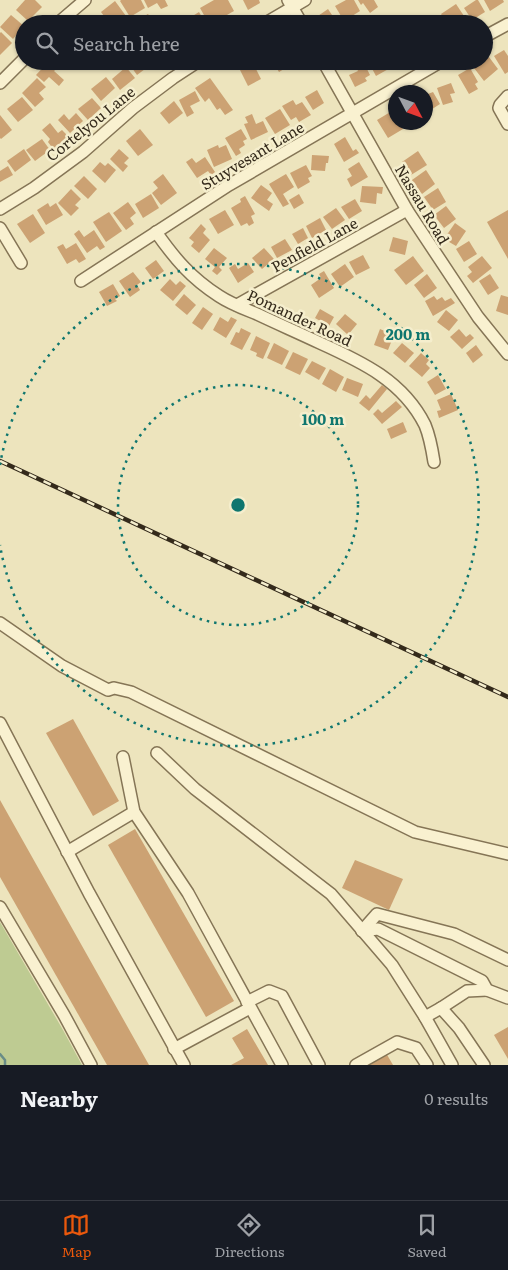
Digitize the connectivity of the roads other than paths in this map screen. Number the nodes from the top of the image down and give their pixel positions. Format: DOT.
graph roads {
  1 [pos="85,0"];
  2 [pos="305,0"];
  3 [pos="290,4"];
  4 [pos="68,15"];
  5 [pos="276,15"];
  6 [pos="297,15"];
  7 [pos="508,24"];
  8 [pos="493,32"];
  9 [pos="15,68"];
  10 [pos="185,70"];
  11 [pos="328,70"];
  12 [pos="426,70"];
  13 [pos="0,83"];
  14 [pos="508,96"];
  15 [pos="352,113"];
  16 [pos="508,124"];
  17 [pos="0,209"];
  18 [pos="407,210"];
  19 [pos="0,228"];
  20 [pos="156,232"];
  21 [pos="21,263"];
  22 [pos="81,281"];
  23 [pos="237,305"];
  24 [pos="508,335"];
  25 [pos="498,342"];
  26 [pos="508,354"];
  27 [pos="434,462"];
  28 [pos="0,623"];
  29 [pos="0,723"];
  30 [pos="157,753"];
  31 [pos="123,757"];
  32 [pos="134,812"];
  33 [pos="458,848"];
  34 [pos="67,852"];
  35 [pos="508,854"];
  36 [pos="508,861"];
  37 [pos="0,907"];
  38 [pos="362,931"];
  39 [pos="508,960"];
  40 [pos="487,990"];
  41 [pos="508,998"];
  42 [pos="249,1005"];
  43 [pos="441,1008"];
  44 [pos="425,1018"];
  45 [pos="174,1048"];
  46 [pos="92,1065"];
  47 [pos="184,1065"];
  48 [pos="282,1065"];
  49 [pos="319,1065"];
  50 [pos="356,1065"];
  51 [pos="426,1065"];
  52 [pos="452,1065"];
  53 [pos="484,1065"];
  1 -- 4 [label="street"];
  2 -- 3 [label="street"];
  3 -- 5 [label="street"];
  3 -- 6 [label="street"];
  7 -- 8 [label="street"];
  9 -- 13 [label="street"];
  10 -- 17 [label="street, Cortelyou Lane"];
  11 -- 15 [label="street, Nassau Road"];
  12 -- 15 [label="street, Stuyvesant Lane"];
  14 -- 16 [label="street"];
  15 -- 18 [label="street, Nassau Road"];
  15 -- 20 [label="street, Stuyvesant Lane"];
  18 -- 23 [label="street, Penfield Lane"];
  18 -- 25 [label="street, Nassau Road"];
  19 -- 21 [label="street"];
  20 -- 22 [label="street, Stuyvesant Lane"];
  20 -- 23 [label="street, Pomander Road"];
  23 -- 27 [label="street, Pomander Road"];
  24 -- 25 [label="street"];
  25 -- 26 [label="street, Nassau Road"];
  28 -- 35 [label="street"];
  29 -- 34 [label="street"];
  30 -- 38 [label="street"];
  31 -- 32 [label="street"];
  32 -- 34 [label="street"];
  32 -- 42 [label="street"];
  33 -- 36 [label="street"];
  34 -- 45 [label="street"];
  37 -- 46 [label="street"];
  38 -- 39 [label="street"];
  38 -- 40 [label="street"];
  38 -- 44 [label="street"];
  40 -- 41 [label="street"];
  40 -- 43 [label="street"];
  42 -- 45 [label="street"];
  42 -- 48 [label="street"];
  42 -- 49 [label="street"];
  43 -- 44 [label="street"];
  43 -- 53 [label="street"];
  44 -- 52 [label="street"];
  45 -- 47 [label="street"];
  50 -- 51 [label="street"];
}
